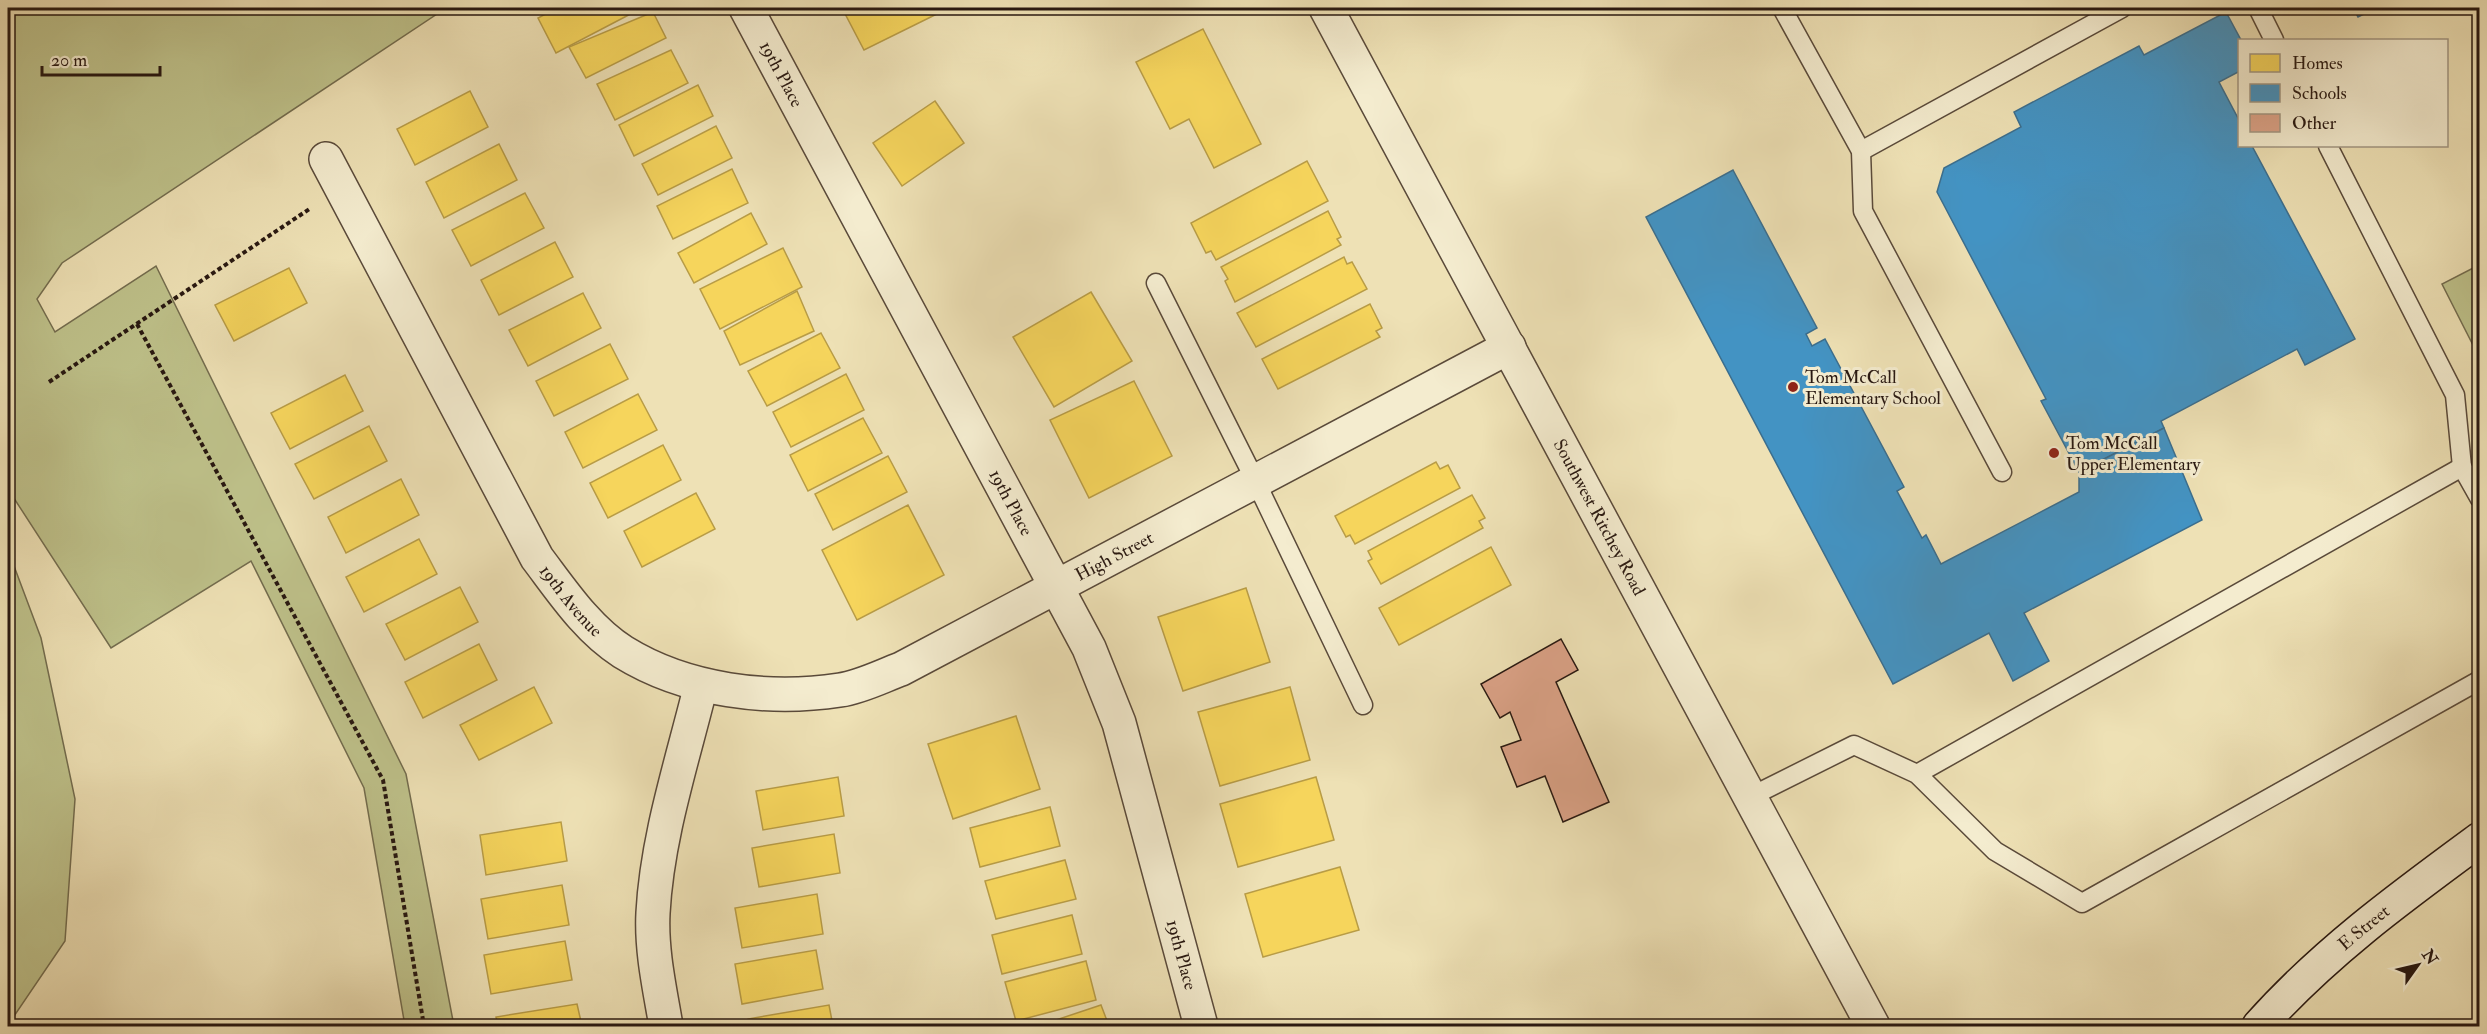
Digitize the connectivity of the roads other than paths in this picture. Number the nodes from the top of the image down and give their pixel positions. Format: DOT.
graph roads {
  1 [pos="746,8"];
  2 [pos="1326,8"];
  3 [pos="1782,8"];
  4 [pos="2122,8"];
  5 [pos="2258,8"];
  6 [pos="2274,39"];
  7 [pos="2329,147"];
  8 [pos="1861,151"];
  9 [pos="334,173"];
  10 [pos="1156,283"];
  11 [pos="1509,347"];
  12 [pos="2462,467"];
  13 [pos="2002,472"];
  14 [pos="1256,482"];
  15 [pos="2480,499"];
  16 [pos="1056,588"];
  17 [pos="2480,680"];
  18 [pos="700,685"];
  19 [pos="1363,705"];
  20 [pos="1917,774"];
  21 [pos="1750,797"];
  22 [pos="2480,839"];
  23 [pos="666,1026"];
  24 [pos="1201,1026"];
  25 [pos="1873,1026"];
  26 [pos="2259,1026"];
  1 -- 16 [label="street, 19th Place"];
  2 -- 11 [label="street, Southwest Ritchey Road"];
  3 -- 8 [label="lane"];
  4 -- 8 [label="lane"];
  5 -- 6 [label="lane"];
  7 -- 12 [label="lane"];
  8 -- 13 [label="lane"];
  9 -- 18 [label="street, 19th Avenue"];
  10 -- 14 [label="lane"];
  11 -- 14 [label="street, High Street"];
  11 -- 21 [label="street, Southwest Ritchey Road"];
  12 -- 15 [label="lane"];
  12 -- 20 [label="lane"];
  14 -- 16 [label="street, High Street"];
  14 -- 19 [label="lane"];
  16 -- 18 [label="street, High Street"];
  16 -- 24 [label="street, 19th Place"];
  17 -- 20 [label="lane"];
  18 -- 23 [label="street"];
  20 -- 21 [label="lane"];
  21 -- 25 [label="street, Southwest Ritchey Road"];
  22 -- 26 [label="street, E Street"];
}
